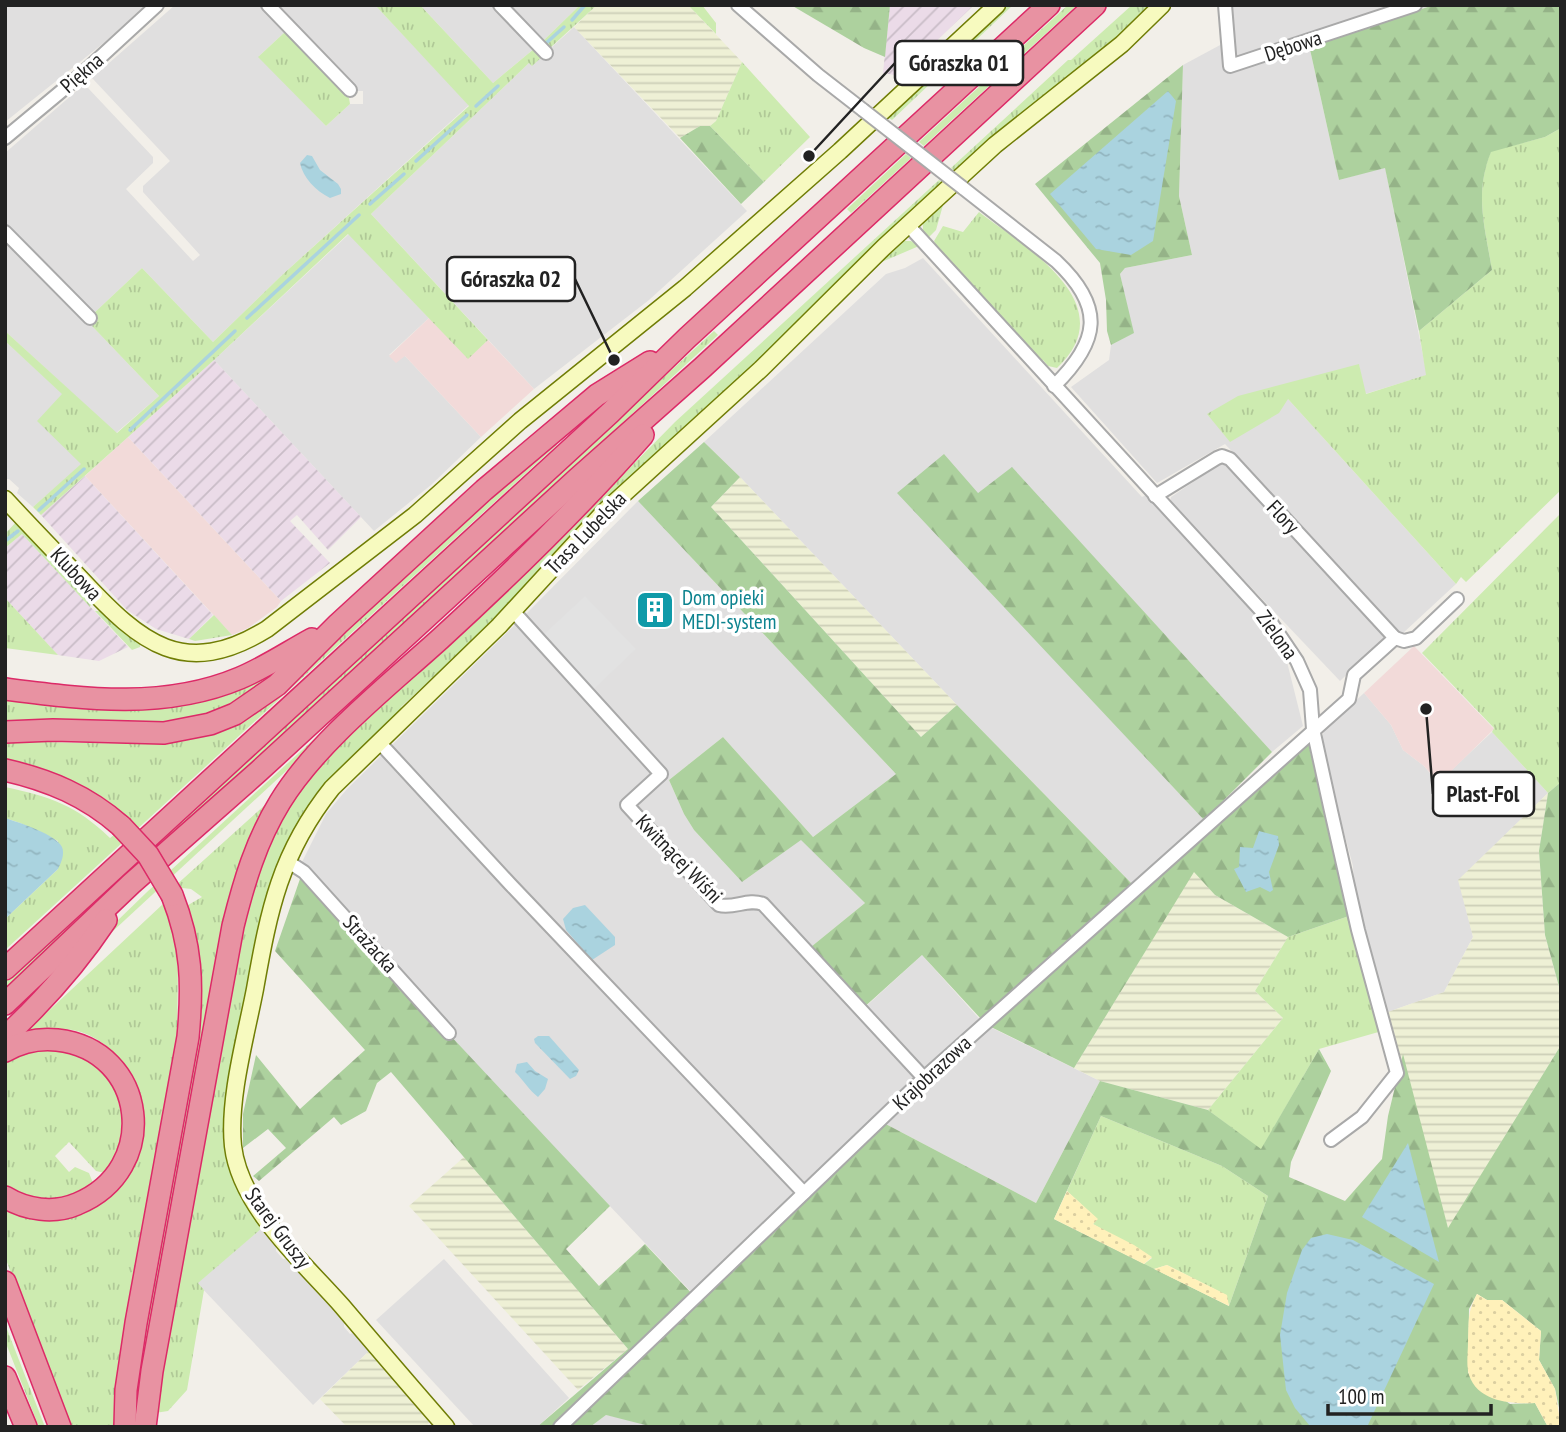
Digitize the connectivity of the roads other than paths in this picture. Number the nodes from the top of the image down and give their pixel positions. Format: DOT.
graph roads {
  1 [pos="157,5"];
  2 [pos="268,5"];
  3 [pos="500,5"];
  4 [pos="738,5"];
  5 [pos="997,5"];
  6 [pos="1049,5"];
  7 [pos="1095,5"];
  8 [pos="1162,5"];
  9 [pos="1225,5"];
  10 [pos="1415,5"];
  11 [pos="545,54"];
  12 [pos="349,90"];
  13 [pos="5,138"];
  14 [pos="907,224"];
  15 [pos="5,232"];
  16 [pos="90,318"];
  17 [pos="687,338"];
  18 [pos="702,368"];
  19 [pos="1054,386"];
  20 [pos="1156,496"];
  21 [pos="5,499"];
  22 [pos="1457,599"];
  23 [pos="513,611"];
  24 [pos="338,624"];
  25 [pos="1395,638"];
  26 [pos="5,689"];
  27 [pos="1313,729"];
  28 [pos="5,732"];
  29 [pos="379,741"];
  30 [pos="5,770"];
  31 [pos="287,860"];
  32 [pos="131,884"];
  33 [pos="5,969"];
  34 [pos="5,1004"];
  35 [pos="449,1033"];
  36 [pos="5,1037"];
  37 [pos="5,1051"];
  38 [pos="924,1078"];
  39 [pos="1331,1140"];
  40 [pos="804,1193"];
  41 [pos="5,1197"];
  42 [pos="5,1282"];
  43 [pos="5,1377"];
  44 [pos="26,1427"];
  45 [pos="60,1427"];
  46 [pos="125,1427"];
  47 [pos="145,1427"];
  48 [pos="446,1427"];
  49 [pos="560,1427"];
  1 -- 13 [label="street, Piękna"];
  2 -- 12 [label="street"];
  3 -- 11 [label="street"];
  4 -- 19 [label="street, bridge"];
  5 -- 21 [label="street, Klubowa"];
  6 -- 17 [label="highway"];
  7 -- 18 [label="highway"];
  8 -- 14 [label="street, Trasa Lubelska"];
  9 -- 10 [label="street, Dębowa"];
  14 -- 19 [label="street, Zielona"];
  14 -- 23 [label="street, Trasa Lubelska"];
  15 -- 16 [label="street"];
  17 -- 24 [label="highway"];
  17 -- 33 [label="highway"];
  18 -- 32 [label="highway"];
  18 -- 47 [label="highway"];
  19 -- 20 [label="street, Zielona"];
  20 -- 25 [label="street, Flory"];
  20 -- 27 [label="street, Zielona"];
  22 -- 25 [label="street"];
  23 -- 29 [label="street, Trasa Lubelska"];
  23 -- 38 [label="street, Kwitnącej Wiśni"];
  24 -- 26 [label="highway"];
  24 -- 28 [label="highway"];
  25 -- 27 [label="street, Krajobrazowa"];
  27 -- 38 [label="street, Krajobrazowa"];
  27 -- 39 [label="street, Zielona"];
  29 -- 31 [label="street, Trasa Lubelska"];
  29 -- 40 [label="street"];
  30 -- 46 [label="highway, bridge"];
  31 -- 35 [label="street, Strażacka"];
  31 -- 48 [label="street, Starej Gruszy"];
  32 -- 34 [label="highway"];
  32 -- 36 [label="highway"];
  37 -- 41 [label="highway"];
  38 -- 40 [label="street, Krajobrazowa"];
  40 -- 49 [label="street, Krajobrazowa"];
  42 -- 45 [label="highway"];
  43 -- 44 [label="highway"];
}
